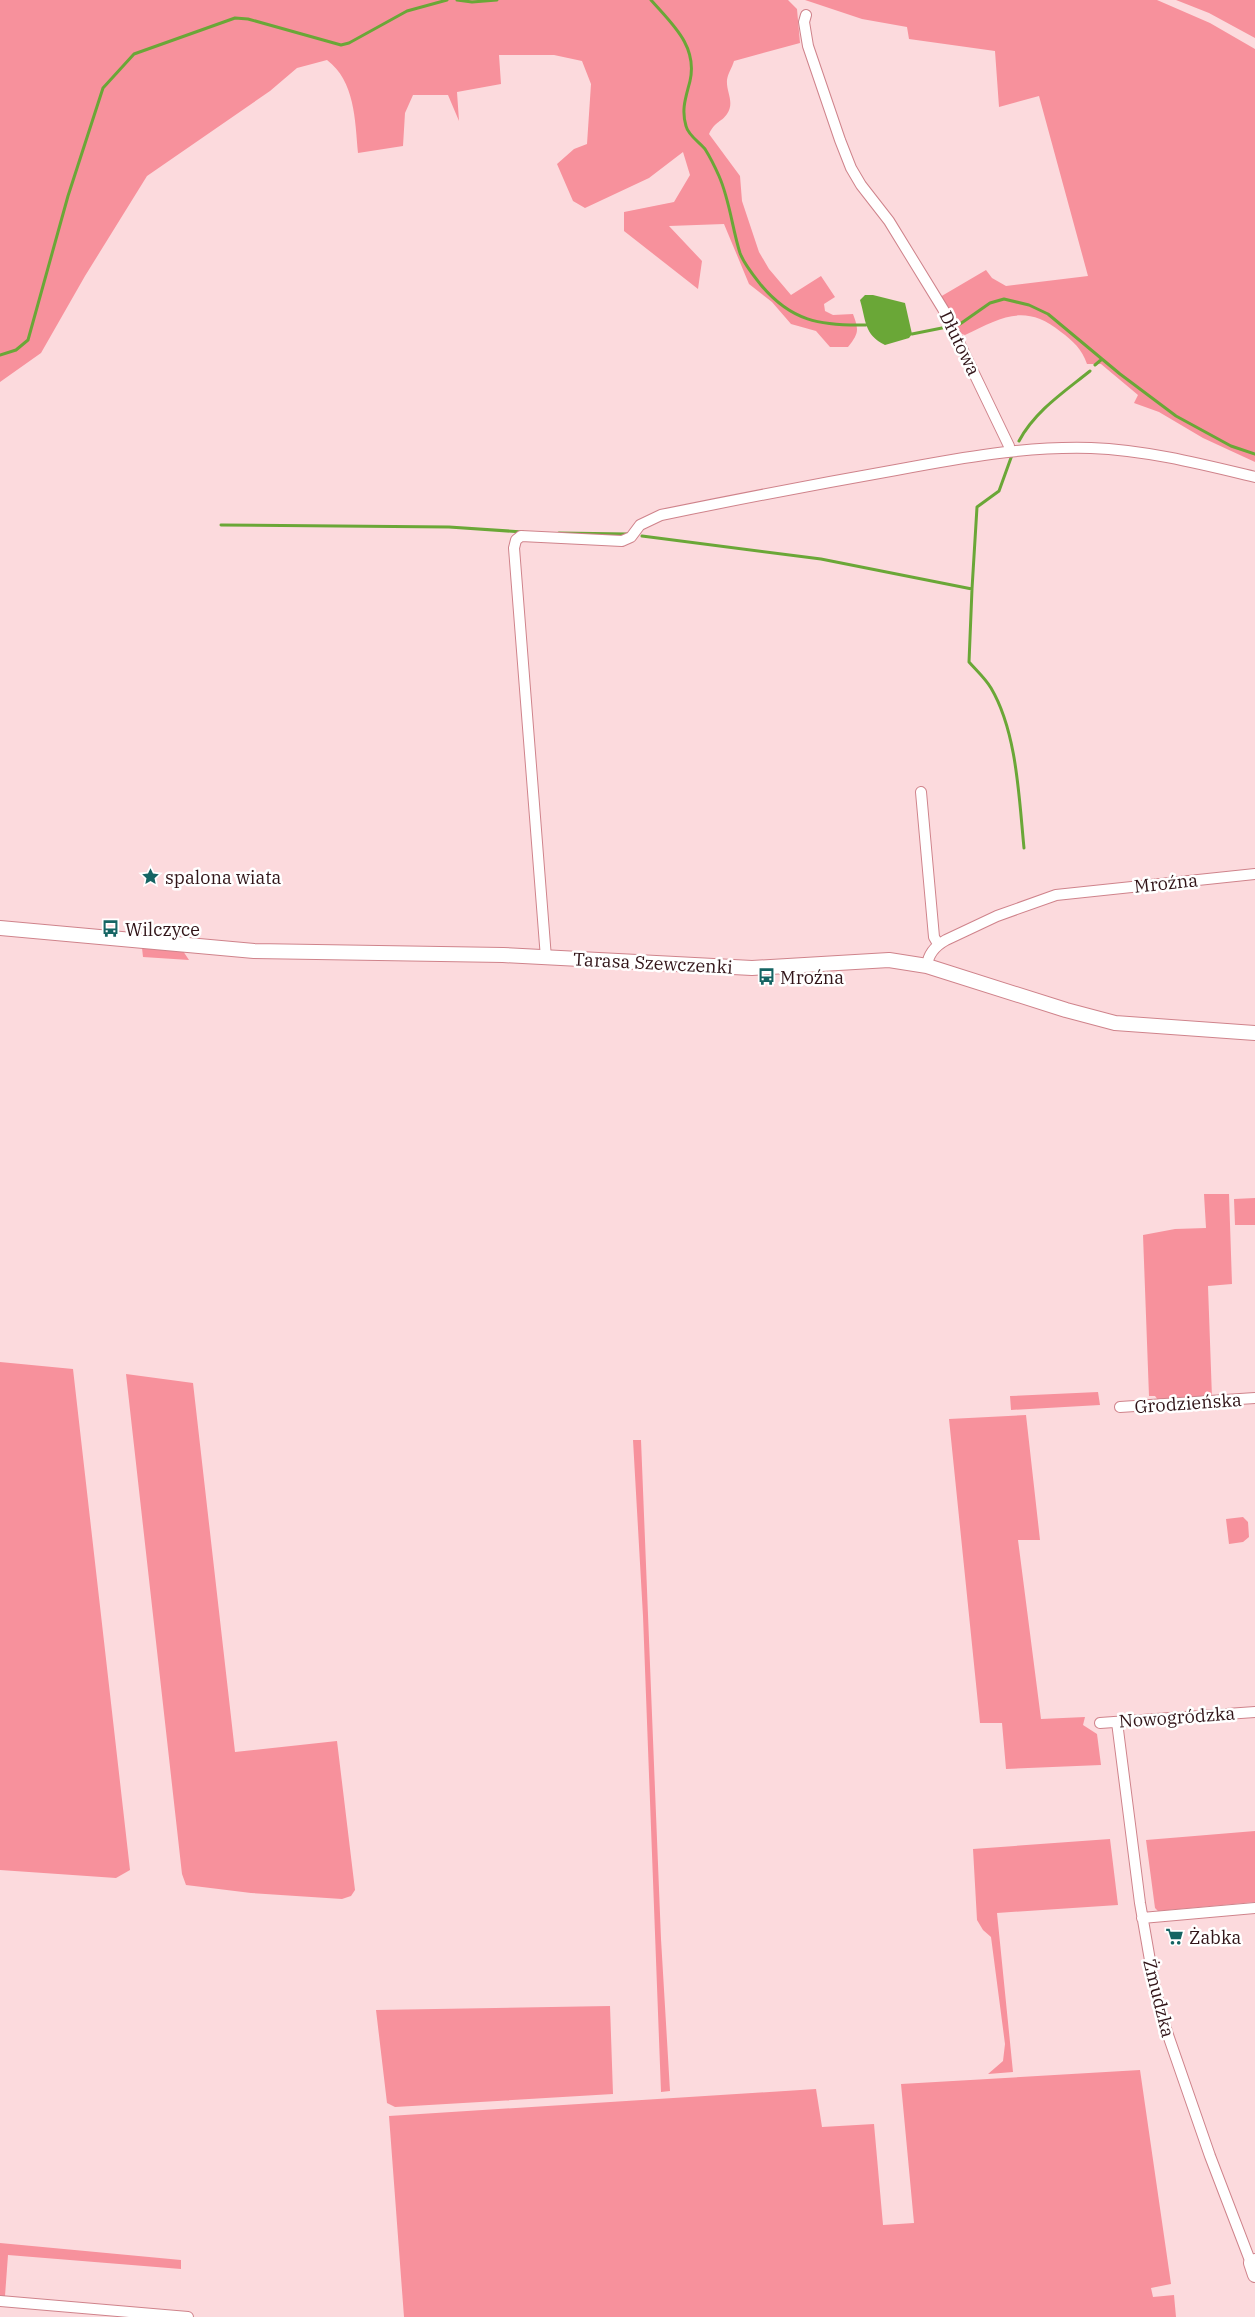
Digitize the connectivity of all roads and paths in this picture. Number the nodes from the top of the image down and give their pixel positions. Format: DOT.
graph roads {
  1 [pos="806,15"];
  2 [pos="1009,451"];
  3 [pos="1255,477"];
  4 [pos="921,792"];
  5 [pos="1255,874"];
  6 [pos="0,928"];
  7 [pos="938,944"];
  8 [pos="546,958"];
  9 [pos="927,966"];
  10 [pos="1255,1033"];
  11 [pos="1255,1398"];
  12 [pos="1120,1407"];
  13 [pos="1255,1712"];
  14 [pos="1117,1722"];
  15 [pos="1100,1723"];
  16 [pos="1255,1908"];
  17 [pos="1142,1918"];
  18 [pos="1254,2266"];
  19 [pos="0,2301"];
  20 [pos="182,2317"];
  1 -- 2 [label="street, Dłutowa"];
  2 -- 3 [label="street"];
  2 -- 8 [label="street"];
  4 -- 7 [label="street"];
  5 -- 7 [label="street, Mroźna"];
  6 -- 8 [label="street, Tarasa Szewczenki"];
  7 -- 9 [label="street"];
  8 -- 9 [label="street, Tarasa Szewczenki"];
  9 -- 10 [label="street, Tarasa Szewczenki"];
  11 -- 12 [label="street, Grodzieńska"];
  13 -- 14 [label="street, Nowogródzka"];
  14 -- 15 [label="street, Nowogródzka"];
  14 -- 17 [label="street, Żmudzka"];
  16 -- 17 [label="street"];
  17 -- 18 [label="street, Żmudzka"];
  19 -- 20 [label="street"];
}
